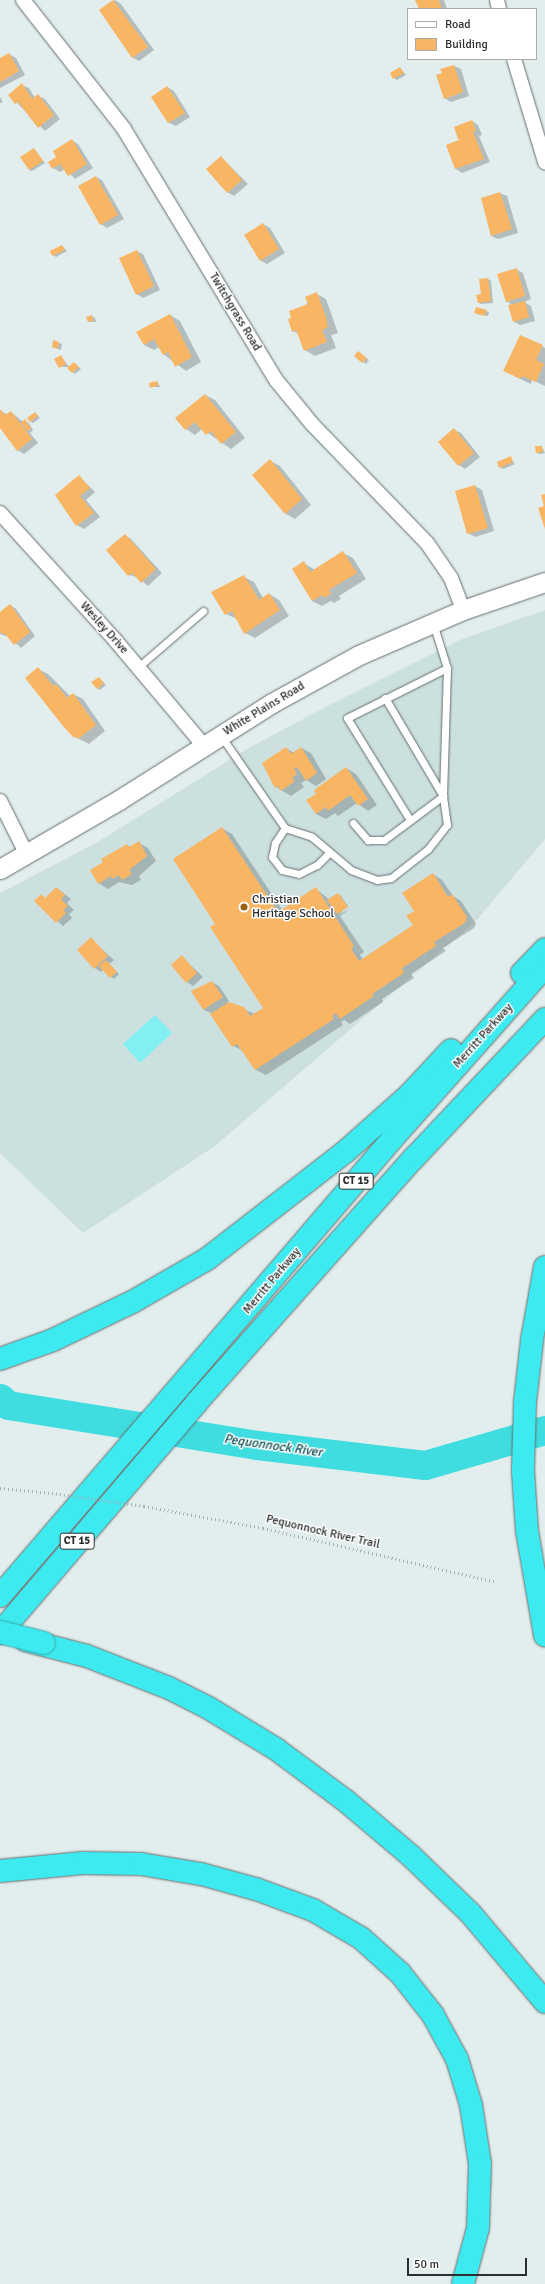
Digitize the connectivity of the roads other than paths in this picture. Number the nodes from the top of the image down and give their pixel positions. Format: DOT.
graph roads {
  1 [pos="23,0"];
  2 [pos="514,60"];
  3 [pos="545,160"];
  4 [pos="0,513"];
  5 [pos="545,582"];
  6 [pos="463,610"];
  7 [pos="203,611"];
  8 [pos="433,622"];
  9 [pos="138,667"];
  10 [pos="447,668"];
  11 [pos="385,698"];
  12 [pos="220,735"];
  13 [pos="204,746"];
  14 [pos="443,796"];
  15 [pos="0,801"];
  16 [pos="410,820"];
  17 [pos="353,823"];
  18 [pos="286,828"];
  19 [pos="329,853"];
  20 [pos="27,855"];
  21 [pos="0,869"];
  22 [pos="545,949"];
  23 [pos="545,967"];
  24 [pos="545,1018"];
  25 [pos="545,1267"];
  26 [pos="3,1358"];
  27 [pos="0,1596"];
  28 [pos="0,1633"];
  29 [pos="545,1635"];
  30 [pos="0,1871"];
  31 [pos="545,2002"];
  32 [pos="463,2284"];
  1 -- 6 [label="street, Twitchgrass Road"];
  2 -- 3 [label="street"];
  4 -- 9 [label="street, Wesley Drive"];
  5 -- 6 [label="main road, White Plains Road"];
  6 -- 8 [label="main road, White Plains Road"];
  7 -- 9 [label="lane"];
  8 -- 10 [label="lane"];
  8 -- 12 [label="main road, White Plains Road"];
  9 -- 13 [label="street, Wesley Drive"];
  10 -- 11 [label="lane"];
  10 -- 14 [label="lane"];
  11 -- 14 [label="lane"];
  11 -- 16 [label="lane"];
  12 -- 13 [label="main road, White Plains Road"];
  12 -- 18 [label="lane"];
  13 -- 20 [label="main road, White Plains Road"];
  14 -- 16 [label="lane"];
  14 -- 19 [label="lane"];
  15 -- 20 [label="street"];
  16 -- 17 [label="lane"];
  18 -- 19 [label="lane"];
  18 -- 19 [label="lane"];
  20 -- 21 [label="main road, White Plains Road"];
  22 -- 26 [label="highway"];
  23 -- 27 [label="highway, Merritt Parkway / CT 15"];
  24 -- 28 [label="highway, Merritt Parkway / CT 15"];
  25 -- 29 [label="highway"];
  28 -- 31 [label="highway, bridge"];
  30 -- 32 [label="highway"];
}
